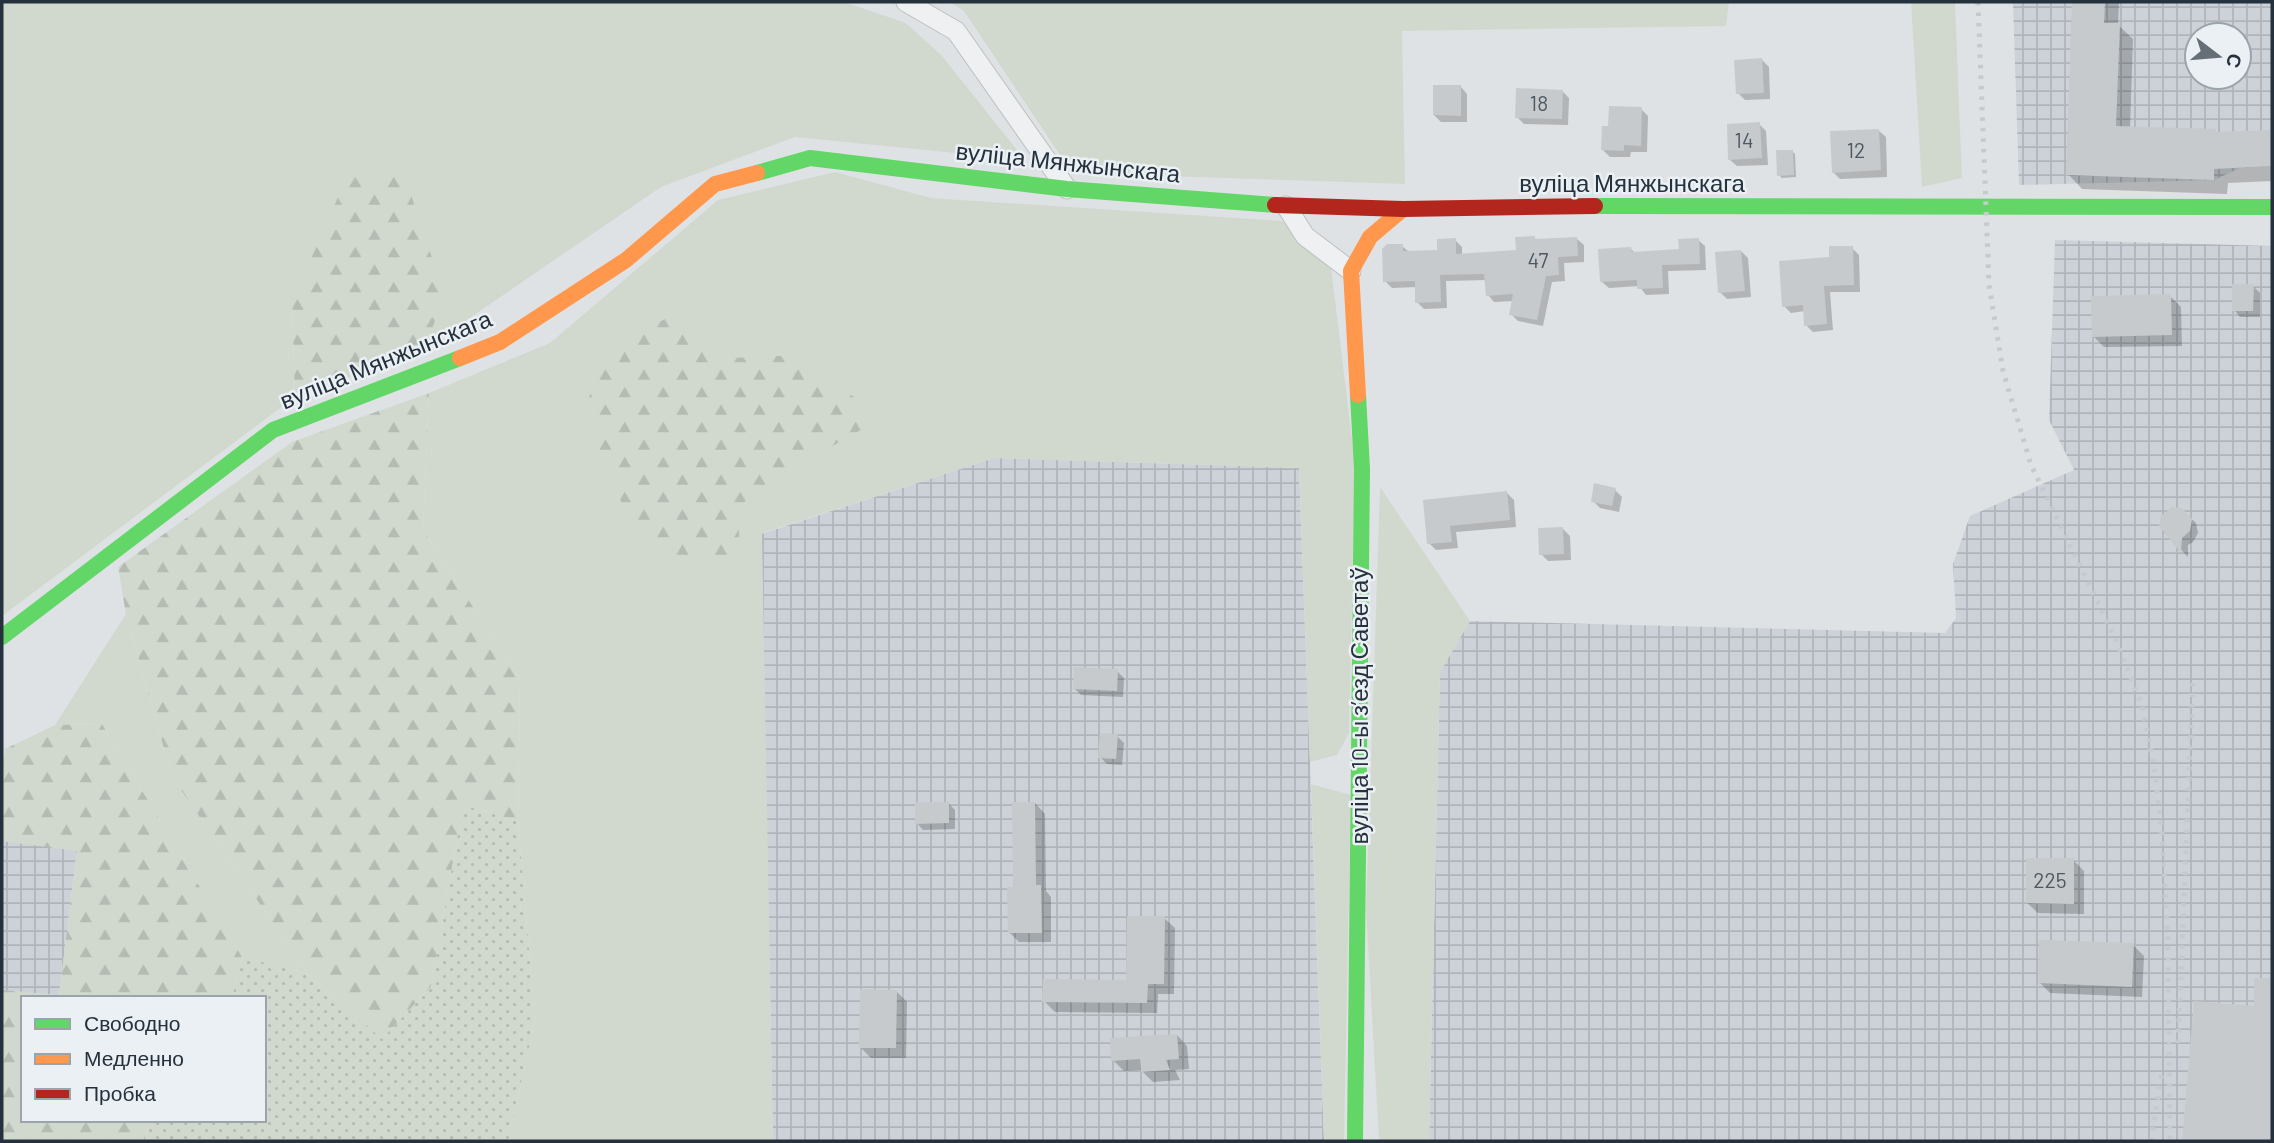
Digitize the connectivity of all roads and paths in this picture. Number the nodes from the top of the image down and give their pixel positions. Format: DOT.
graph roads {
  1 [pos="906,2"];
  2 [pos="1067,189"];
  3 [pos="1286,206"];
  4 [pos="2272,206"];
  5 [pos="1403,209"];
  6 [pos="1351,271"];
  7 [pos="2,637"];
  8 [pos="1355,1141"];
  1 -- 2 [label="street"];
  2 -- 3 [label="street, вуліца Мянжынскага"];
  2 -- 7 [label="street, вуліца Мянжынскага"];
  3 -- 5 [label="street, вуліца Мянжынскага"];
  3 -- 6 [label="street"];
  4 -- 5 [label="street, вуліца Мянжынскага"];
  5 -- 6 [label="street"];
  6 -- 8 [label="street, вуліца 10-ы зʼезд Саветаў"];
}
